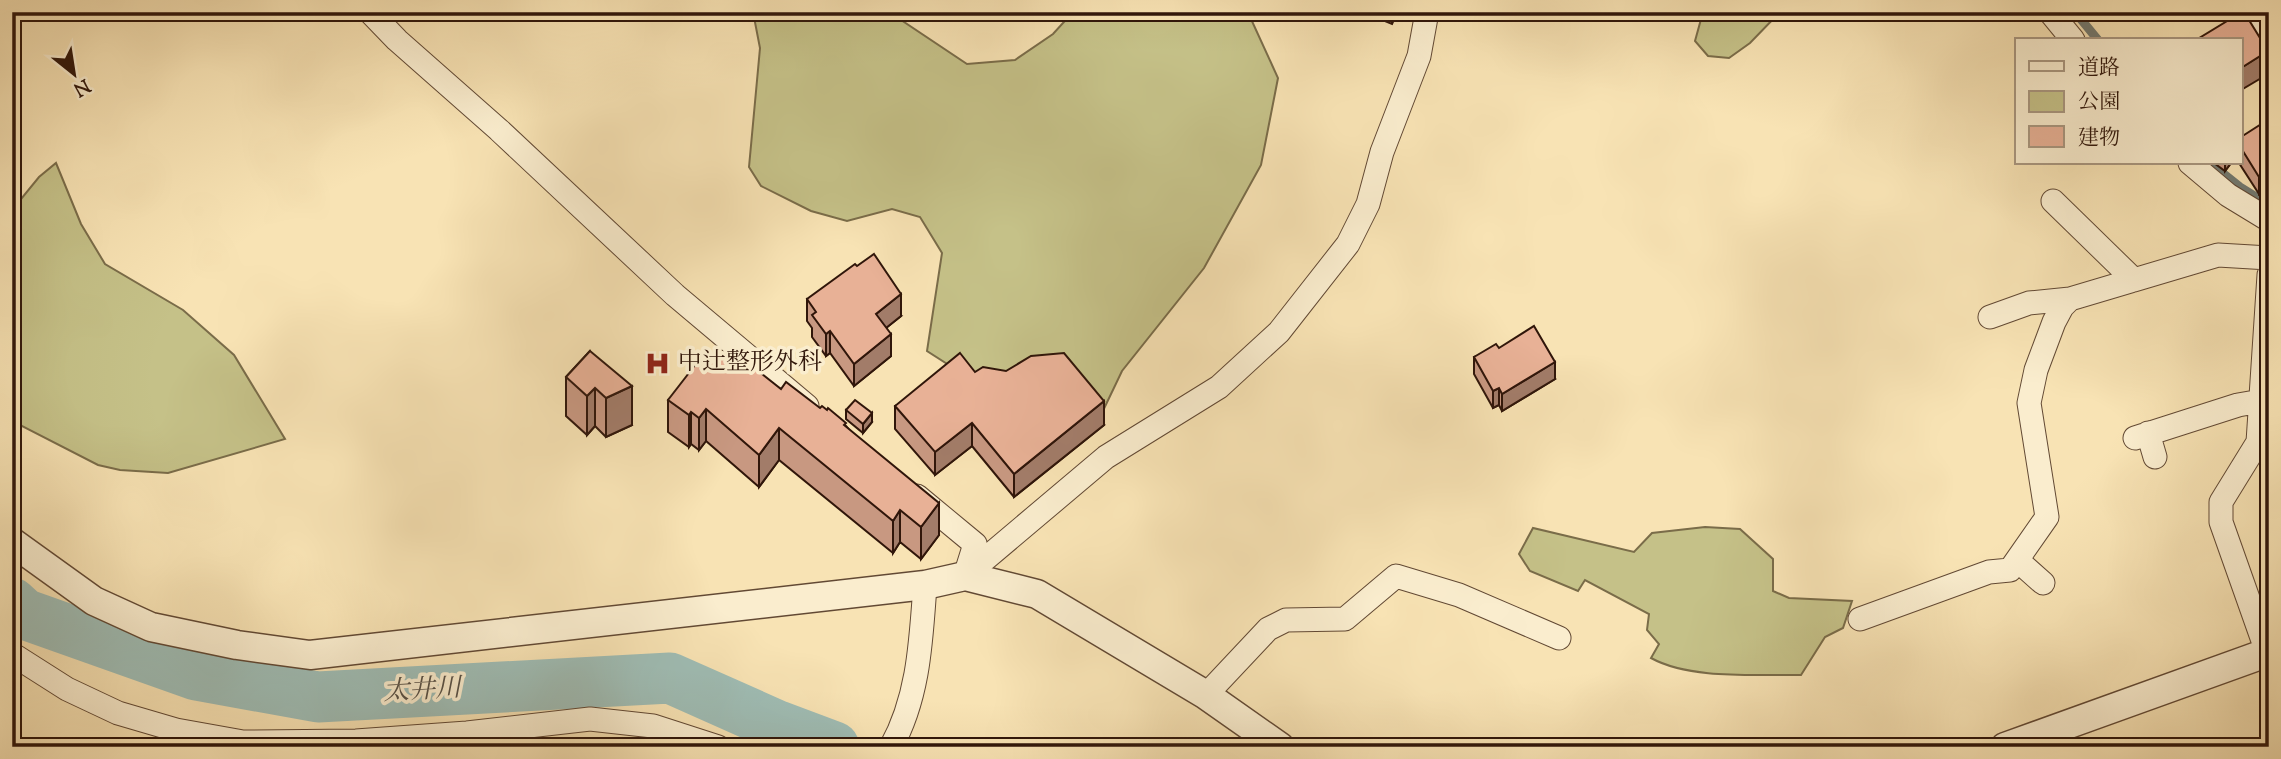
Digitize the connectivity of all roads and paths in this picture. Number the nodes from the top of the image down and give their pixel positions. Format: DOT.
graph roads {
  1 [pos="370,12"];
  2 [pos="1427,12"];
  3 [pos="2050,12"];
  4 [pos="2252,12"];
  5 [pos="2071,38"];
  6 [pos="2269,39"];
  7 [pos="2191,164"];
  8 [pos="2053,201"];
  9 [pos="2269,220"];
  10 [pos="2269,258"];
  11 [pos="2269,275"];
  12 [pos="2134,280"];
  13 [pos="2070,299"];
  14 [pos="1990,317"];
  15 [pos="2264,392"];
  16 [pos="829,424"];
  17 [pos="2155,457"];
  18 [pos="902,484"];
  19 [pos="12,542"];
  20 [pos="2017,560"];
  21 [pos="965,576"];
  22 [pos="2043,583"];
  23 [pos="925,585"];
  24 [pos="1860,619"];
  25 [pos="1559,638"];
  26 [pos="2268,652"];
  27 [pos="12,654"];
  28 [pos="1206,695"];
  29 [pos="895,738"];
  30 [pos="718,747"];
  31 [pos="1280,747"];
  32 [pos="2005,747"];
  1 -- 16 [label="street"];
  2 -- 21 [label="street"];
  3 -- 5 [label="street"];
  4 -- 6 [label="street"];
  7 -- 9 [label="street"];
  8 -- 12 [label="street"];
  10 -- 12 [label="street"];
  11 -- 15 [label="street"];
  12 -- 13 [label="street"];
  13 -- 14 [label="street"];
  13 -- 20 [label="street"];
  15 -- 17 [label="street"];
  15 -- 26 [label="street"];
  18 -- 21 [label="street"];
  19 -- 23 [label="street"];
  20 -- 22 [label="street"];
  20 -- 24 [label="street"];
  21 -- 23 [label="street"];
  21 -- 28 [label="street"];
  23 -- 29 [label="street"];
  25 -- 28 [label="street"];
  26 -- 32 [label="street"];
  27 -- 30 [label="street"];
  28 -- 31 [label="street"];
}
